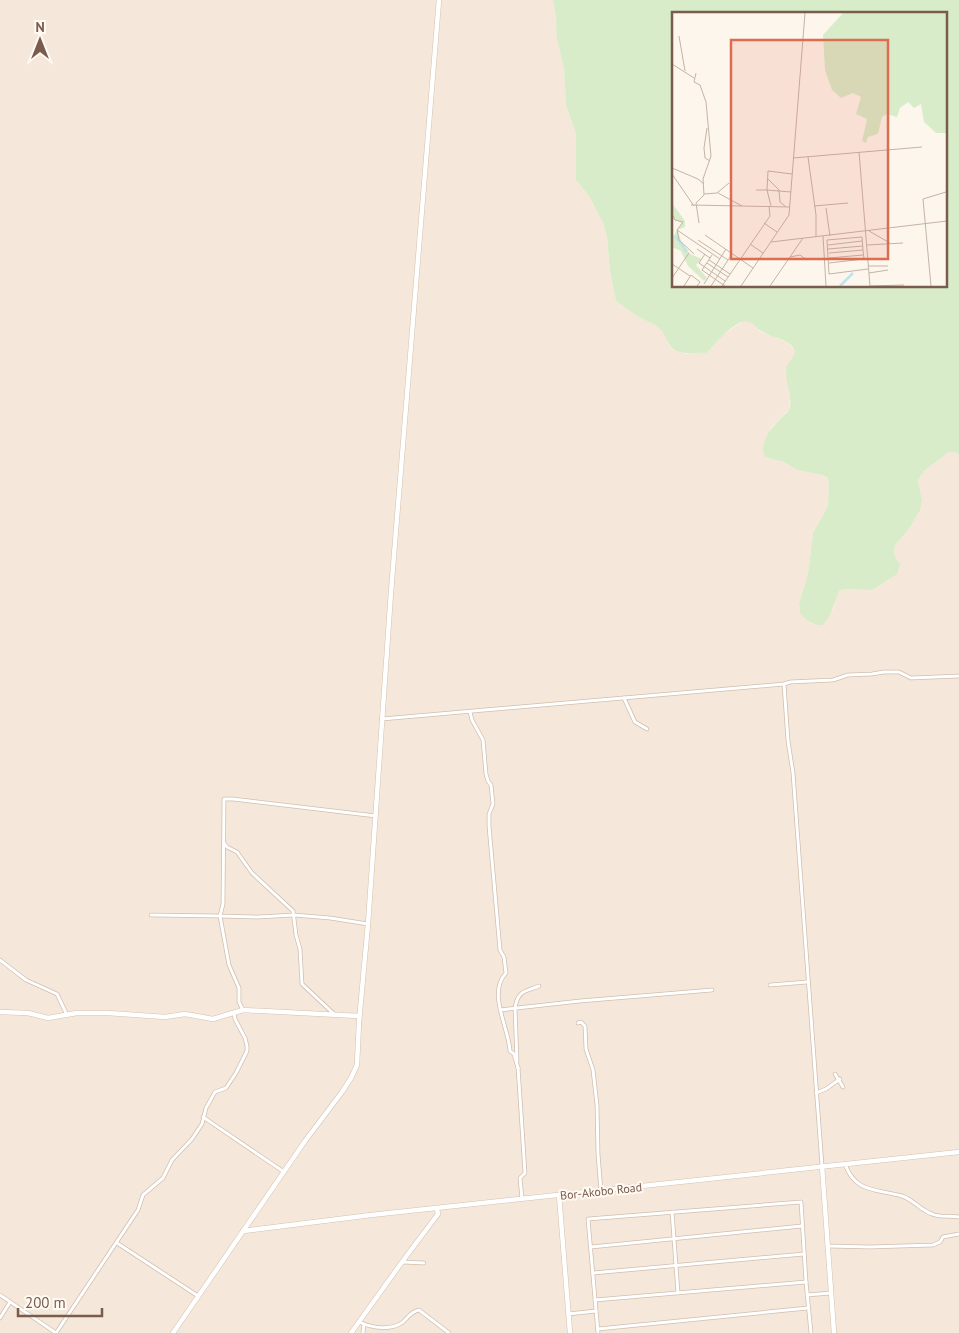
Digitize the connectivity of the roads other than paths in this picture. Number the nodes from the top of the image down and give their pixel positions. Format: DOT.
graph roads {
  1 [pos="439,0"];
  2 [pos="959,676"];
  3 [pos="784,684"];
  4 [pos="624,698"];
  5 [pos="470,712"];
  6 [pos="382,719"];
  7 [pos="647,729"];
  8 [pos="376,816"];
  9 [pos="224,842"];
  10 [pos="151,915"];
  11 [pos="294,915"];
  12 [pos="220,916"];
  13 [pos="368,924"];
  14 [pos="0,960"];
  15 [pos="807,982"];
  16 [pos="770,985"];
  17 [pos="539,986"];
  18 [pos="712,990"];
  19 [pos="515,1008"];
  20 [pos="243,1010"];
  21 [pos="500,1010"];
  22 [pos="0,1012"];
  23 [pos="234,1013"];
  24 [pos="67,1015"];
  25 [pos="335,1015"];
  26 [pos="359,1016"];
  27 [pos="578,1023"];
  28 [pos="518,1068"];
  29 [pos="836,1074"];
  30 [pos="840,1079"];
  31 [pos="843,1087"];
  32 [pos="816,1093"];
  33 [pos="203,1117"];
  34 [pos="959,1152"];
  35 [pos="845,1164"];
  36 [pos="822,1166"];
  37 [pos="284,1172"];
  38 [pos="601,1191"];
  39 [pos="559,1196"];
  40 [pos="522,1199"];
  41 [pos="437,1209"];
  42 [pos="672,1212"];
  43 [pos="959,1217"];
  44 [pos="802,1226"];
  45 [pos="243,1231"];
  46 [pos="959,1234"];
  47 [pos="674,1238"];
  48 [pos="117,1242"];
  49 [pos="828,1246"];
  50 [pos="591,1247"];
  51 [pos="804,1254"];
  52 [pos="402,1262"];
  53 [pos="424,1263"];
  54 [pos="676,1265"];
  55 [pos="593,1273"];
  56 [pos="806,1282"];
  57 [pos="678,1293"];
  58 [pos="832,1293"];
  59 [pos="0,1295"];
  60 [pos="807,1295"];
  61 [pos="198,1296"];
  62 [pos="596,1300"];
  63 [pos="10,1302"];
  64 [pos="808,1308"];
  65 [pos="596,1311"];
  66 [pos="568,1314"];
  67 [pos="0,1318"];
  68 [pos="362,1323"];
  69 [pos="598,1331"];
  70 [pos="173,1333"];
  71 [pos="351,1333"];
  72 [pos="363,1333"];
  73 [pos="449,1333"];
  74 [pos="570,1333"];
  75 [pos="811,1333"];
  76 [pos="834,1333"];
  1 -- 6 [label="street"];
  2 -- 3 [label="street"];
  3 -- 4 [label="street"];
  3 -- 15 [label="street"];
  4 -- 5 [label="street"];
  4 -- 7 [label="street"];
  5 -- 6 [label="street"];
  5 -- 21 [label="street"];
  6 -- 8 [label="street"];
  8 -- 9 [label="street"];
  8 -- 13 [label="street"];
  9 -- 11 [label="street"];
  9 -- 12 [label="street"];
  10 -- 12 [label="street"];
  11 -- 12 [label="street"];
  11 -- 13 [label="street"];
  11 -- 25 [label="street"];
  12 -- 20 [label="street"];
  13 -- 26 [label="street"];
  14 -- 24 [label="street"];
  15 -- 16 [label="street"];
  15 -- 32 [label="street"];
  17 -- 19 [label="street"];
  18 -- 19 [label="street"];
  19 -- 21 [label="street"];
  19 -- 28 [label="street"];
  20 -- 23 [label="street"];
  20 -- 25 [label="street"];
  21 -- 28 [label="street"];
  22 -- 24 [label="street"];
  23 -- 24 [label="street"];
  23 -- 33 [label="street"];
  25 -- 26 [label="street"];
  26 -- 37 [label="street"];
  27 -- 38 [label="street"];
  28 -- 40 [label="street"];
  29 -- 30 [label="street"];
  30 -- 31 [label="street"];
  30 -- 32 [label="street"];
  32 -- 36 [label="street"];
  33 -- 37 [label="street"];
  33 -- 48 [label="street"];
  34 -- 35 [label="street, Bor-Akobo Road"];
  35 -- 36 [label="street, Bor-Akobo Road"];
  35 -- 43 [label="street"];
  36 -- 38 [label="street, Bor-Akobo Road"];
  36 -- 49 [label="street"];
  37 -- 45 [label="street"];
  38 -- 39 [label="street, Bor-Akobo Road"];
  39 -- 40 [label="street, Bor-Akobo Road"];
  39 -- 66 [label="street"];
  40 -- 41 [label="street, Bor-Akobo Road"];
  41 -- 45 [label="street, Bor-Akobo Road"];
  41 -- 52 [label="street"];
  42 -- 44 [label="street"];
  42 -- 47 [label="street"];
  42 -- 50 [label="street"];
  44 -- 47 [label="street"];
  44 -- 51 [label="street"];
  45 -- 61 [label="street"];
  46 -- 49 [label="street"];
  47 -- 50 [label="street"];
  47 -- 54 [label="street"];
  48 -- 61 [label="street"];
  48 -- 63 [label="street"];
  49 -- 58 [label="street"];
  50 -- 55 [label="street"];
  51 -- 54 [label="street"];
  51 -- 56 [label="street"];
  52 -- 53 [label="street"];
  52 -- 68 [label="street"];
  54 -- 55 [label="street"];
  54 -- 57 [label="street"];
  55 -- 62 [label="street"];
  56 -- 57 [label="street"];
  56 -- 60 [label="street"];
  57 -- 62 [label="street"];
  58 -- 60 [label="street"];
  58 -- 76 [label="street"];
  59 -- 63 [label="street"];
  60 -- 64 [label="street"];
  61 -- 70 [label="street"];
  62 -- 65 [label="street"];
  63 -- 67 [label="street"];
  64 -- 69 [label="street"];
  64 -- 75 [label="street"];
  65 -- 66 [label="street"];
  65 -- 69 [label="street"];
  66 -- 74 [label="street"];
  68 -- 71 [label="street"];
  68 -- 72 [label="street"];
  68 -- 73 [label="street"];
}
